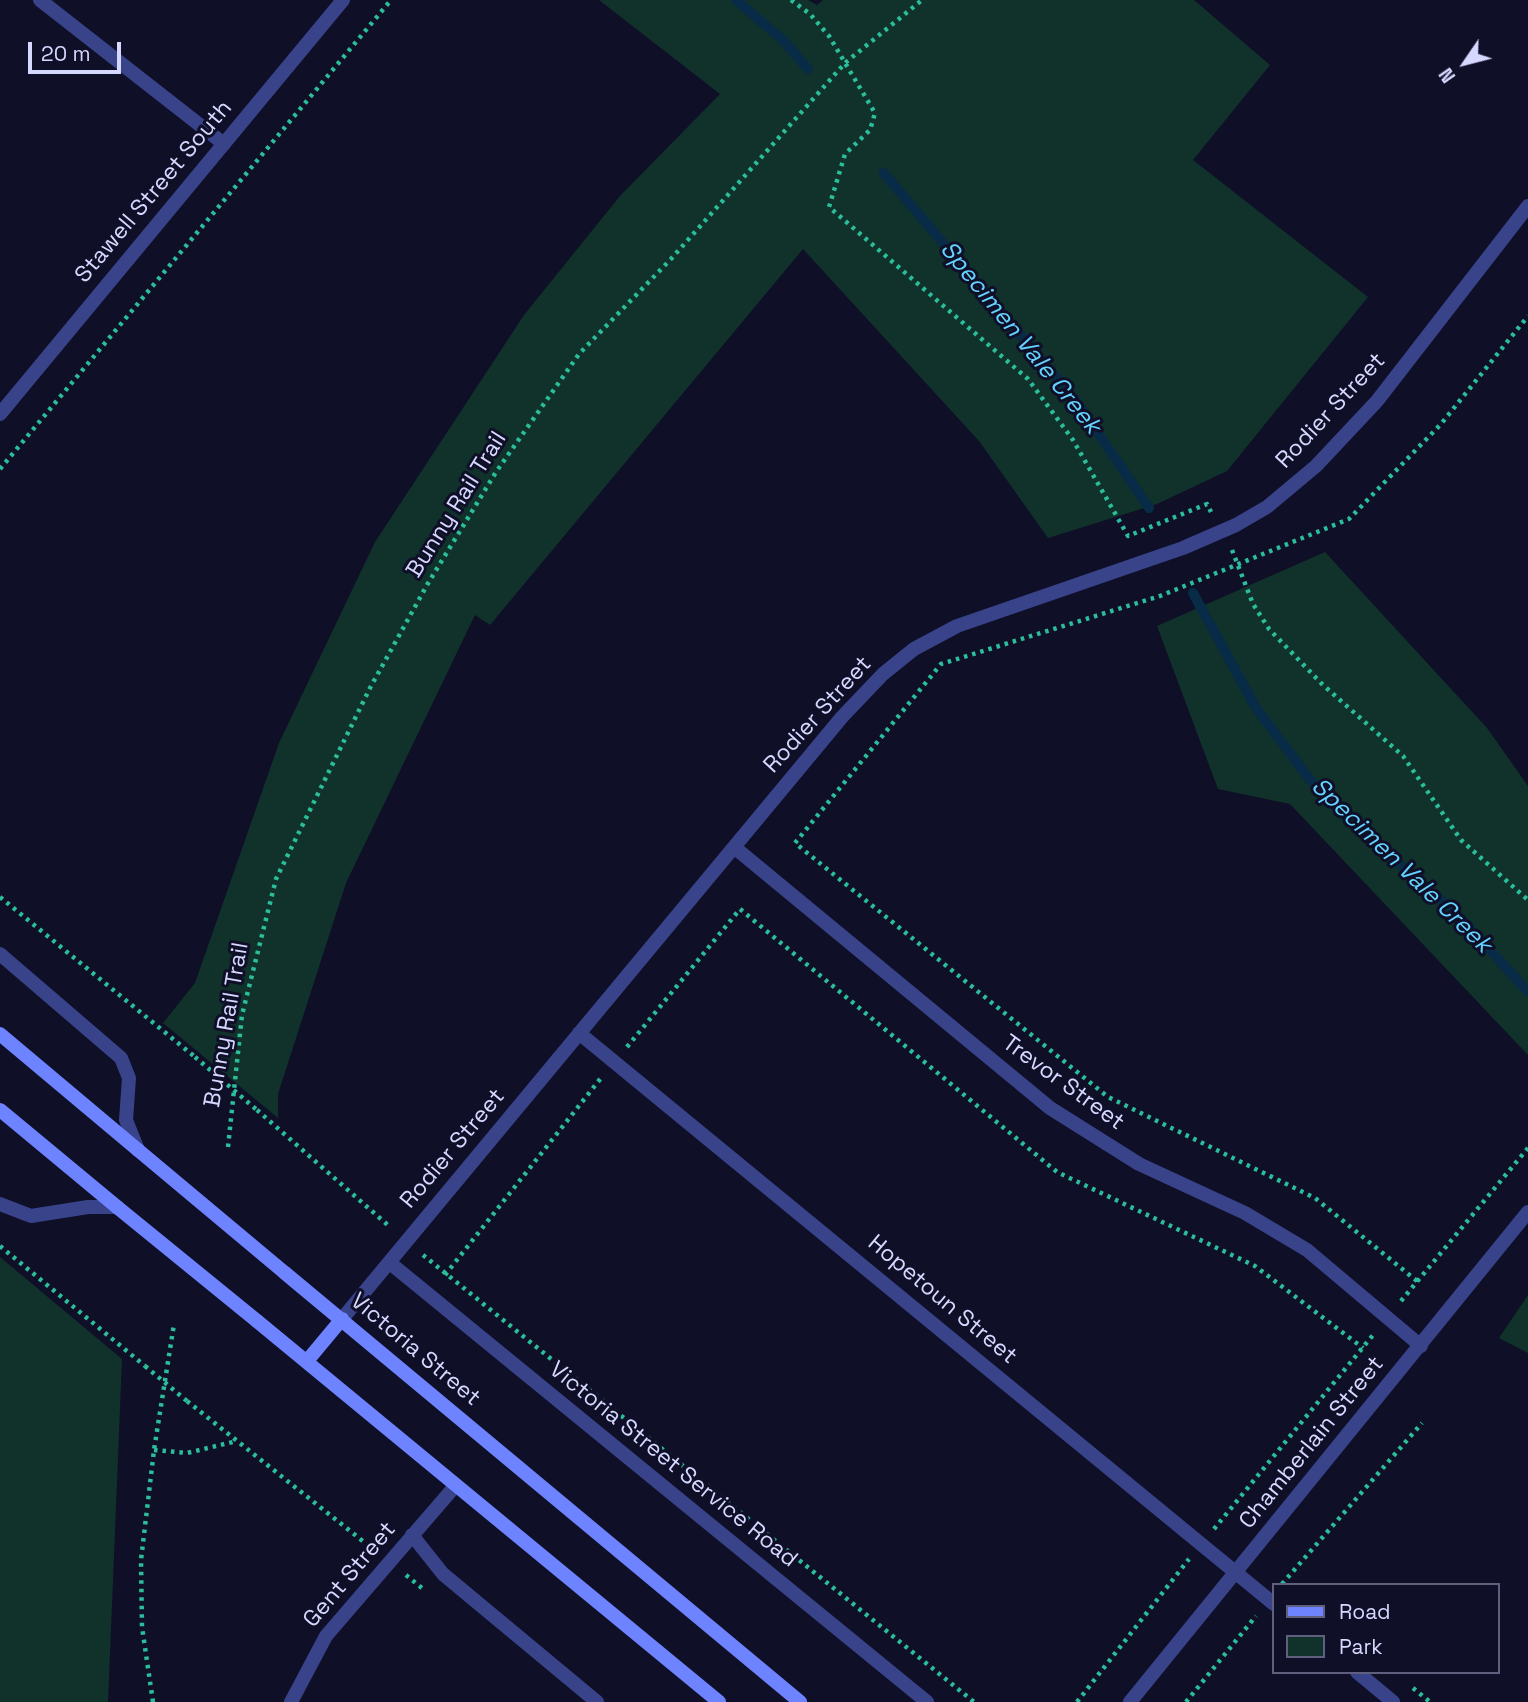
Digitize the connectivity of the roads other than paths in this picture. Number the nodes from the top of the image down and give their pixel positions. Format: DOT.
graph roads {
  1 [pos="40,0"];
  2 [pos="344,0"];
  3 [pos="224,144"];
  4 [pos="1528,206"];
  5 [pos="0,414"];
  6 [pos="734,847"];
  7 [pos="0,954"];
  8 [pos="579,1032"];
  9 [pos="0,1034"];
  10 [pos="0,1110"];
  11 [pos="138,1150"];
  12 [pos="0,1204"];
  13 [pos="117,1207"];
  14 [pos="1528,1212"];
  15 [pos="390,1263"];
  16 [pos="342,1319"];
  17 [pos="1421,1346"];
  18 [pos="307,1361"];
  19 [pos="456,1485"];
  20 [pos="412,1535"];
  21 [pos="1237,1572"];
  22 [pos="1272,1602"];
  23 [pos="1359,1674"];
  24 [pos="291,1702"];
  25 [pos="597,1702"];
  26 [pos="719,1702"];
  27 [pos="800,1702"];
  28 [pos="927,1702"];
  29 [pos="1130,1702"];
  30 [pos="1393,1702"];
  1 -- 3 [label="street"];
  2 -- 3 [label="street, Stawell Street South"];
  3 -- 5 [label="street, Stawell Street South"];
  4 -- 6 [label="street, Rodier Street"];
  6 -- 8 [label="street, Rodier Street"];
  6 -- 17 [label="street, Trevor Street"];
  7 -- 11 [label="street"];
  8 -- 15 [label="street, Rodier Street"];
  8 -- 21 [label="street, Hopetoun Street"];
  9 -- 11 [label="main road, Victoria Street"];
  10 -- 13 [label="main road"];
  11 -- 16 [label="main road, Victoria Street, bridge"];
  12 -- 13 [label="street"];
  13 -- 18 [label="main road, bridge"];
  14 -- 17 [label="street, Chamberlain Street"];
  15 -- 16 [label="street, Rodier Street"];
  15 -- 28 [label="street, Victoria Street Service Road"];
  16 -- 18 [label="main road"];
  16 -- 27 [label="main road, Victoria Street"];
  17 -- 21 [label="street, Chamberlain Street"];
  18 -- 19 [label="main road"];
  19 -- 20 [label="street, Gent Street"];
  19 -- 26 [label="main road"];
  20 -- 24 [label="street, Gent Street"];
  20 -- 25 [label="street"];
  21 -- 22 [label="street, Hopetoun Street"];
  21 -- 29 [label="street, Chamberlain Street"];
  23 -- 30 [label="street"];
}
